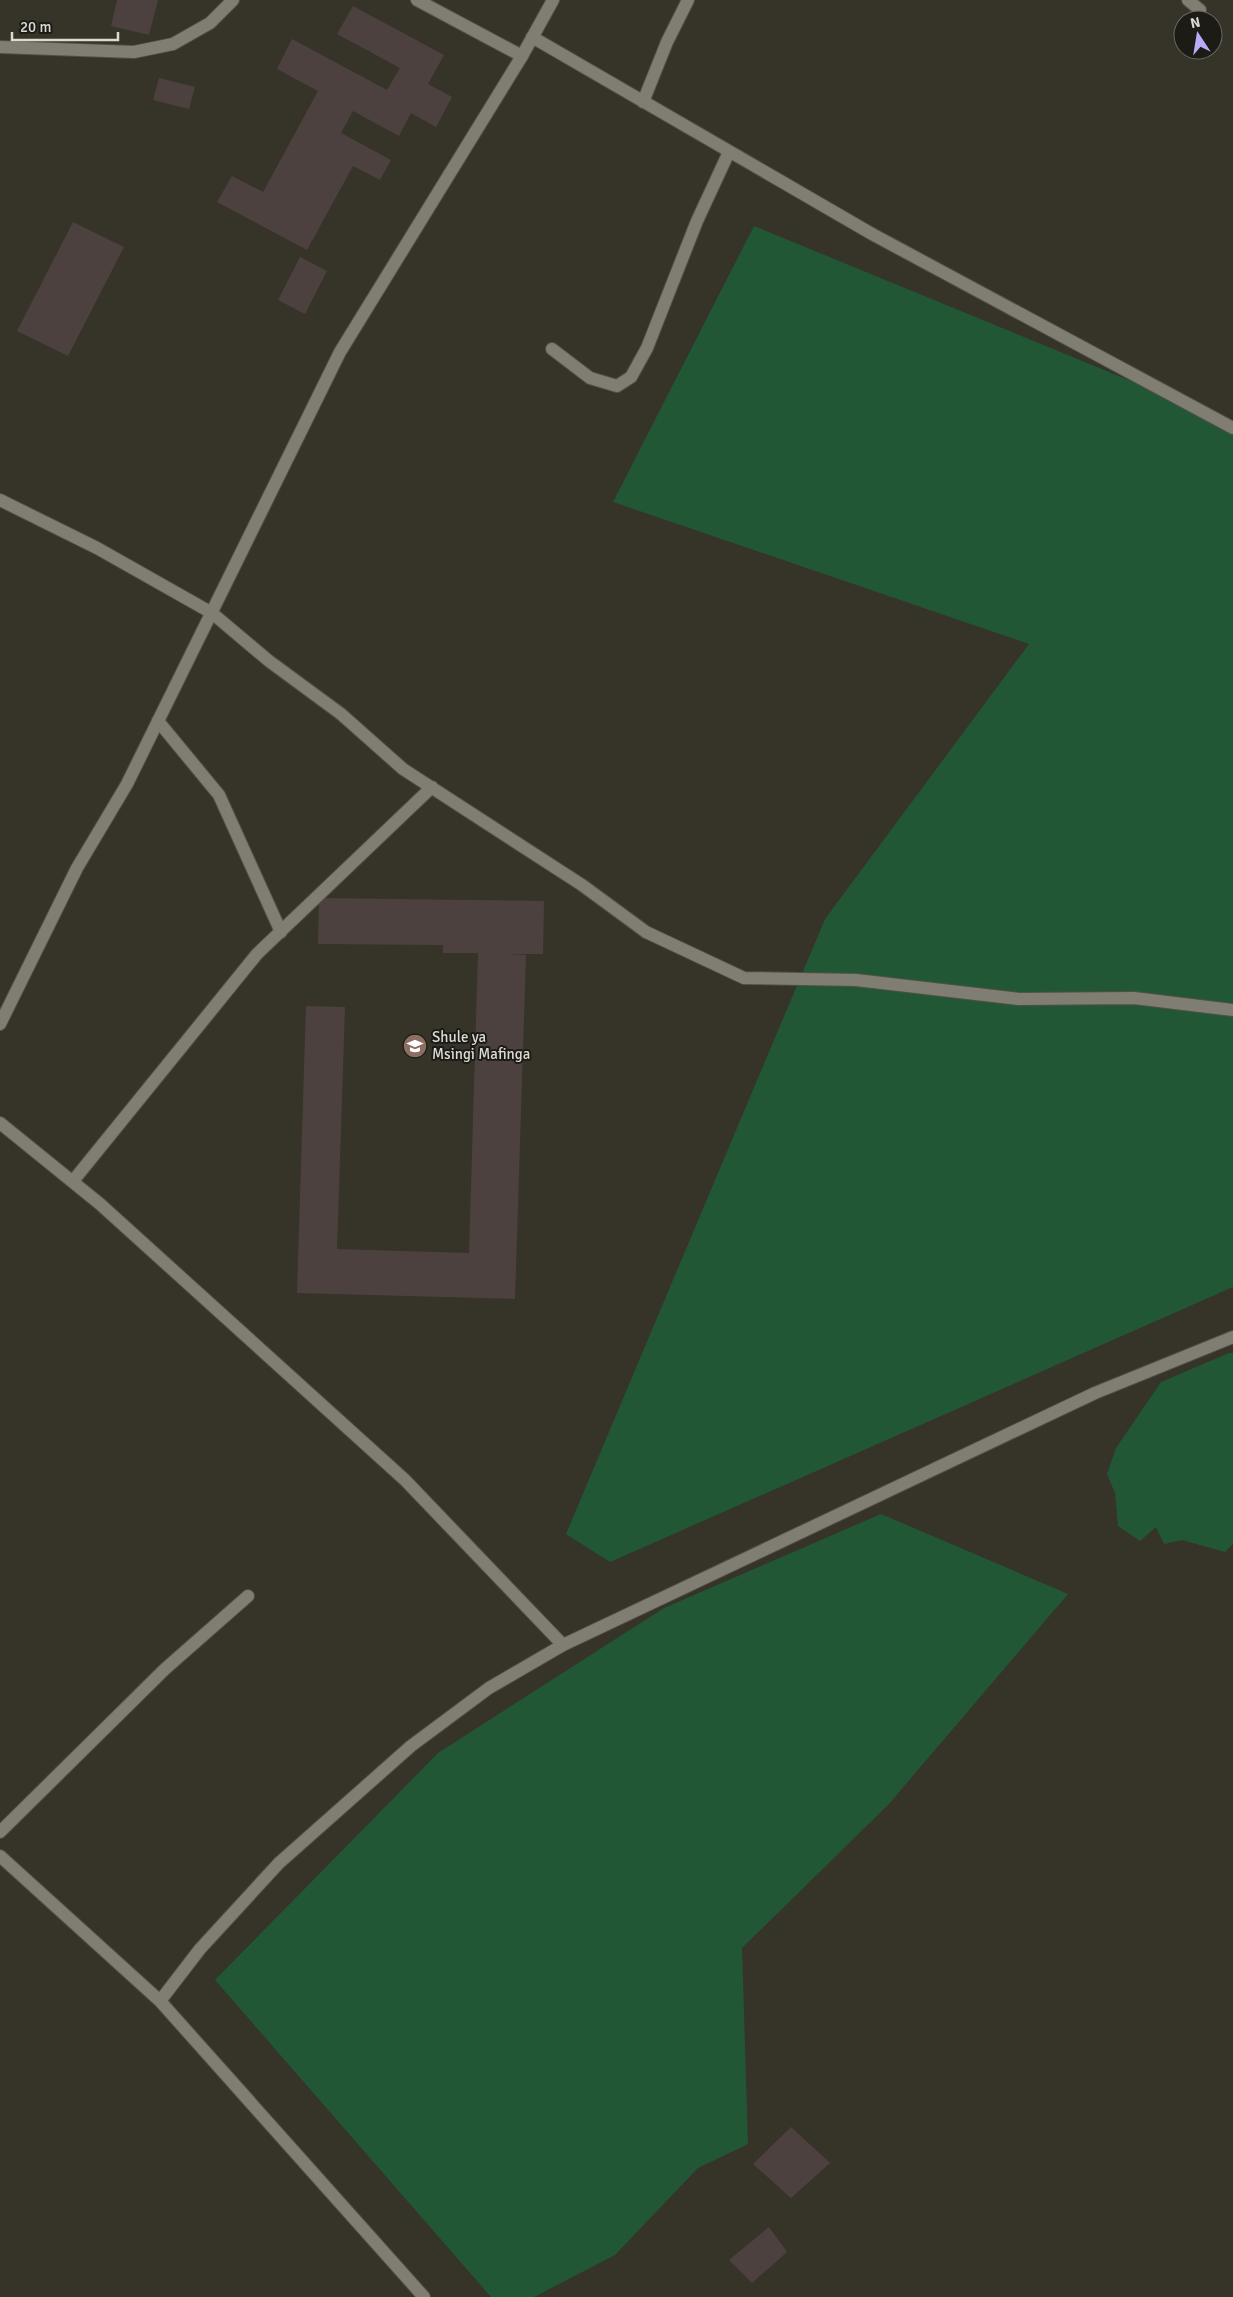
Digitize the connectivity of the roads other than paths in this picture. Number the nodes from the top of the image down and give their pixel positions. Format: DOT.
graph roads {
  1 [pos="233,0"];
  2 [pos="418,0"];
  3 [pos="553,0"];
  4 [pos="688,0"];
  5 [pos="1188,0"];
  6 [pos="1200,10"];
  7 [pos="532,37"];
  8 [pos="0,47"];
  9 [pos="522,56"];
  10 [pos="643,102"];
  11 [pos="729,152"];
  12 [pos="552,350"];
  13 [pos="1233,428"];
  14 [pos="0,500"];
  15 [pos="212,613"];
  16 [pos="158,721"];
  17 [pos="432,787"];
  18 [pos="281,932"];
  19 [pos="1233,1010"];
  20 [pos="0,1024"];
  21 [pos="0,1123"];
  22 [pos="72,1181"];
  23 [pos="1233,1337"];
  24 [pos="248,1596"];
  25 [pos="562,1645"];
  26 [pos="0,1832"];
  27 [pos="0,1856"];
  28 [pos="6,1869"];
  29 [pos="160,2000"];
  30 [pos="424,2297"];
  1 -- 8 [label="street"];
  2 -- 9 [label="street"];
  3 -- 7 [label="street"];
  4 -- 10 [label="street"];
  5 -- 6 [label="street"];
  7 -- 9 [label="street"];
  7 -- 10 [label="street"];
  9 -- 15 [label="street"];
  10 -- 11 [label="street"];
  11 -- 12 [label="street"];
  11 -- 13 [label="street"];
  14 -- 15 [label="street"];
  15 -- 16 [label="street"];
  15 -- 17 [label="street"];
  16 -- 18 [label="street"];
  16 -- 20 [label="street"];
  17 -- 18 [label="street"];
  17 -- 19 [label="street"];
  18 -- 22 [label="street"];
  21 -- 22 [label="street"];
  22 -- 25 [label="street"];
  23 -- 25 [label="street"];
  24 -- 26 [label="street"];
  25 -- 29 [label="street"];
  27 -- 28 [label="street"];
  28 -- 29 [label="street"];
  29 -- 30 [label="street"];
}
